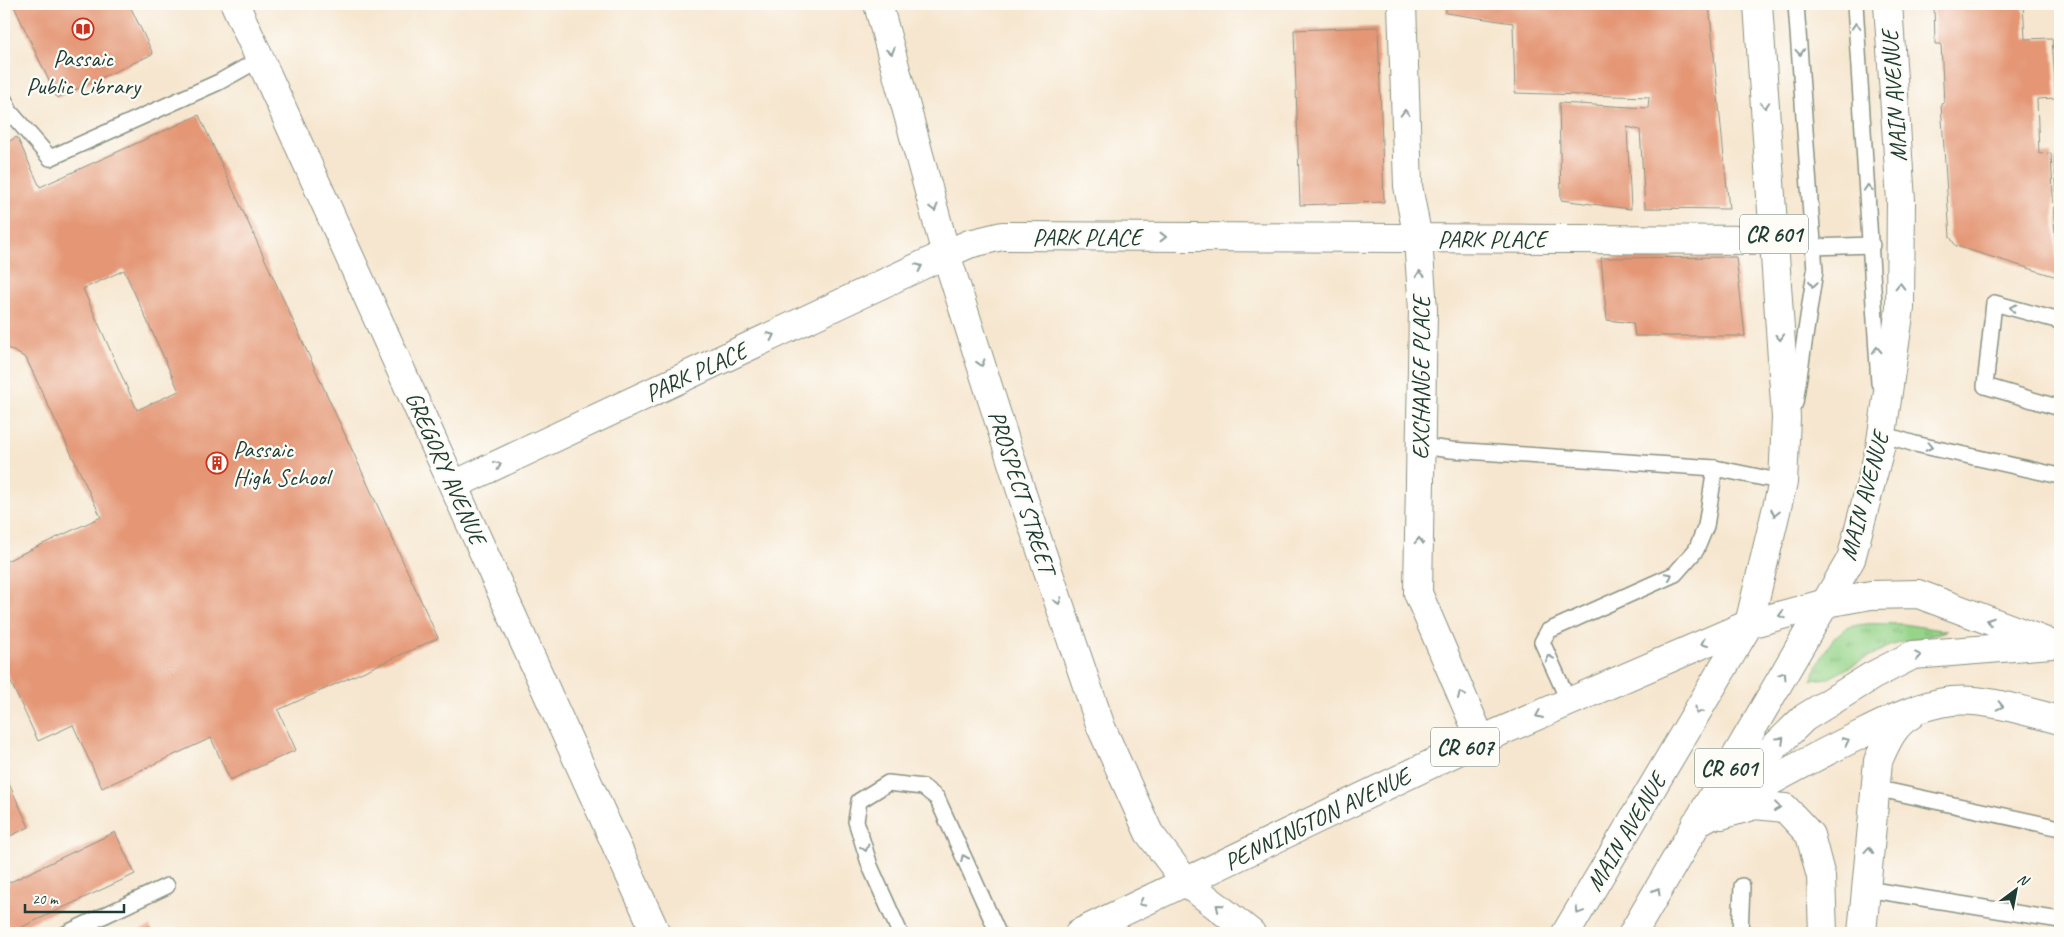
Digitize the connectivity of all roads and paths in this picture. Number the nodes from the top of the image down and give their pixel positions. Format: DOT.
graph roads {
  1 [pos="235,4"];
  2 [pos="878,4"];
  3 [pos="1402,4"];
  4 [pos="1758,4"];
  5 [pos="1796,4"];
  6 [pos="1855,4"];
  7 [pos="1888,4"];
  8 [pos="260,59"];
  9 [pos="7,106"];
  10 [pos="1418,239"];
  11 [pos="1774,240"];
  12 [pos="1872,245"];
  13 [pos="1813,247"];
  14 [pos="946,254"];
  15 [pos="2060,321"];
  16 [pos="2060,408"];
  17 [pos="1882,434"];
  18 [pos="1421,446"];
  19 [pos="1715,468"];
  20 [pos="2060,476"];
  21 [pos="1783,482"];
  22 [pos="454,485"];
  23 [pos="1826,603"];
  24 [pos="1749,624"];
  25 [pos="2056,645"];
  26 [pos="1569,702"];
  27 [pos="1925,706"];
  28 [pos="2060,720"];
  29 [pos="1480,740"];
  30 [pos="1875,788"];
  31 [pos="1696,824"];
  32 [pos="2060,828"];
  33 [pos="1186,882"];
  34 [pos="167,886"];
  35 [pos="1742,886"];
  36 [pos="1866,889"];
  37 [pos="2060,920"];
  38 [pos="67,933"];
  39 [pos="656,933"];
  40 [pos="900,933"];
  41 [pos="998,933"];
  42 [pos="1079,933"];
  43 [pos="1251,933"];
  44 [pos="1566,933"];
  45 [pos="1632,933"];
  46 [pos="1740,933"];
  47 [pos="1823,933"];
  48 [pos="1862,933"];
  1 -- 8 [label="main road, GREGORY AVENUE"];
  2 -- 14 [label="main road, PROSPECT STREET, one-way"];
  10 -- 3 [label="main road, EXCHANGE PLACE, one-way"];
  4 -- 11 [label="main road, MAIN AVENUE / CR 601, one-way"];
  5 -- 13 [label="lane, one-way"];
  12 -- 6 [label="lane, one-way"];
  17 -- 7 [label="main road, MAIN AVENUE / CR 601, one-way"];
  8 -- 9 [label="lane"];
  8 -- 22 [label="main road, GREGORY AVENUE"];
  10 -- 11 [label="main road, PARK PLACE"];
  14 -- 10 [label="main road, PARK PLACE, one-way"];
  18 -- 10 [label="main road, EXCHANGE PLACE, one-way"];
  11 -- 21 [label="main road, MAIN AVENUE / CR 601, one-way"];
  12 -- 13 [label="lane"];
  17 -- 12 [label="lane, one-way"];
  13 -- 21 [label="lane, one-way"];
  22 -- 14 [label="main road, PARK PLACE, one-way"];
  14 -- 33 [label="main road, PROSPECT STREET, one-way"];
  15 -- 16 [label="lane, one-way"];
  17 -- 20 [label="lane, one-way"];
  17 -- 23 [label="main road, MAIN AVENUE / CR 601"];
  18 -- 19 [label="lane"];
  29 -- 18 [label="main road, EXCHANGE PLACE, one-way"];
  19 -- 21 [label="lane"];
  26 -- 19 [label="lane, one-way"];
  21 -- 24 [label="main road, MAIN AVENUE / CR 601, one-way"];
  22 -- 39 [label="main road, GREGORY AVENUE"];
  23 -- 24 [label="main road, PENNINGTON AVENUE, one-way"];
  25 -- 23 [label="main road, PENNINGTON AVENUE, one-way"];
  31 -- 23 [label="main road, MAIN AVENUE / CR 601, one-way"];
  24 -- 26 [label="main road, PENNINGTON AVENUE / CR 607, one-way"];
  24 -- 44 [label="main road, MAIN AVENUE / CR 601, one-way"];
  31 -- 25 [label="main road, one-way"];
  26 -- 29 [label="main road, PENNINGTON AVENUE / CR 607, one-way"];
  27 -- 28 [label="main road, one-way"];
  27 -- 30 [label="main road"];
  31 -- 27 [label="main road, one-way"];
  29 -- 33 [label="main road, PENNINGTON AVENUE / CR 607"];
  30 -- 32 [label="lane"];
  36 -- 30 [label="main road, one-way"];
  45 -- 31 [label="main road, MAIN AVENUE / CR 601, one-way"];
  31 -- 47 [label="main road, one-way"];
  33 -- 42 [label="main road, PENNINGTON AVENUE / CR 607, one-way"];
  43 -- 33 [label="main road, PROSPECT STREET, one-way"];
  34 -- 38 [label="lane"];
  35 -- 46 [label="lane"];
  36 -- 37 [label="lane"];
  36 -- 48 [label="main road"];
  41 -- 40 [label="lane, one-way"];
}
